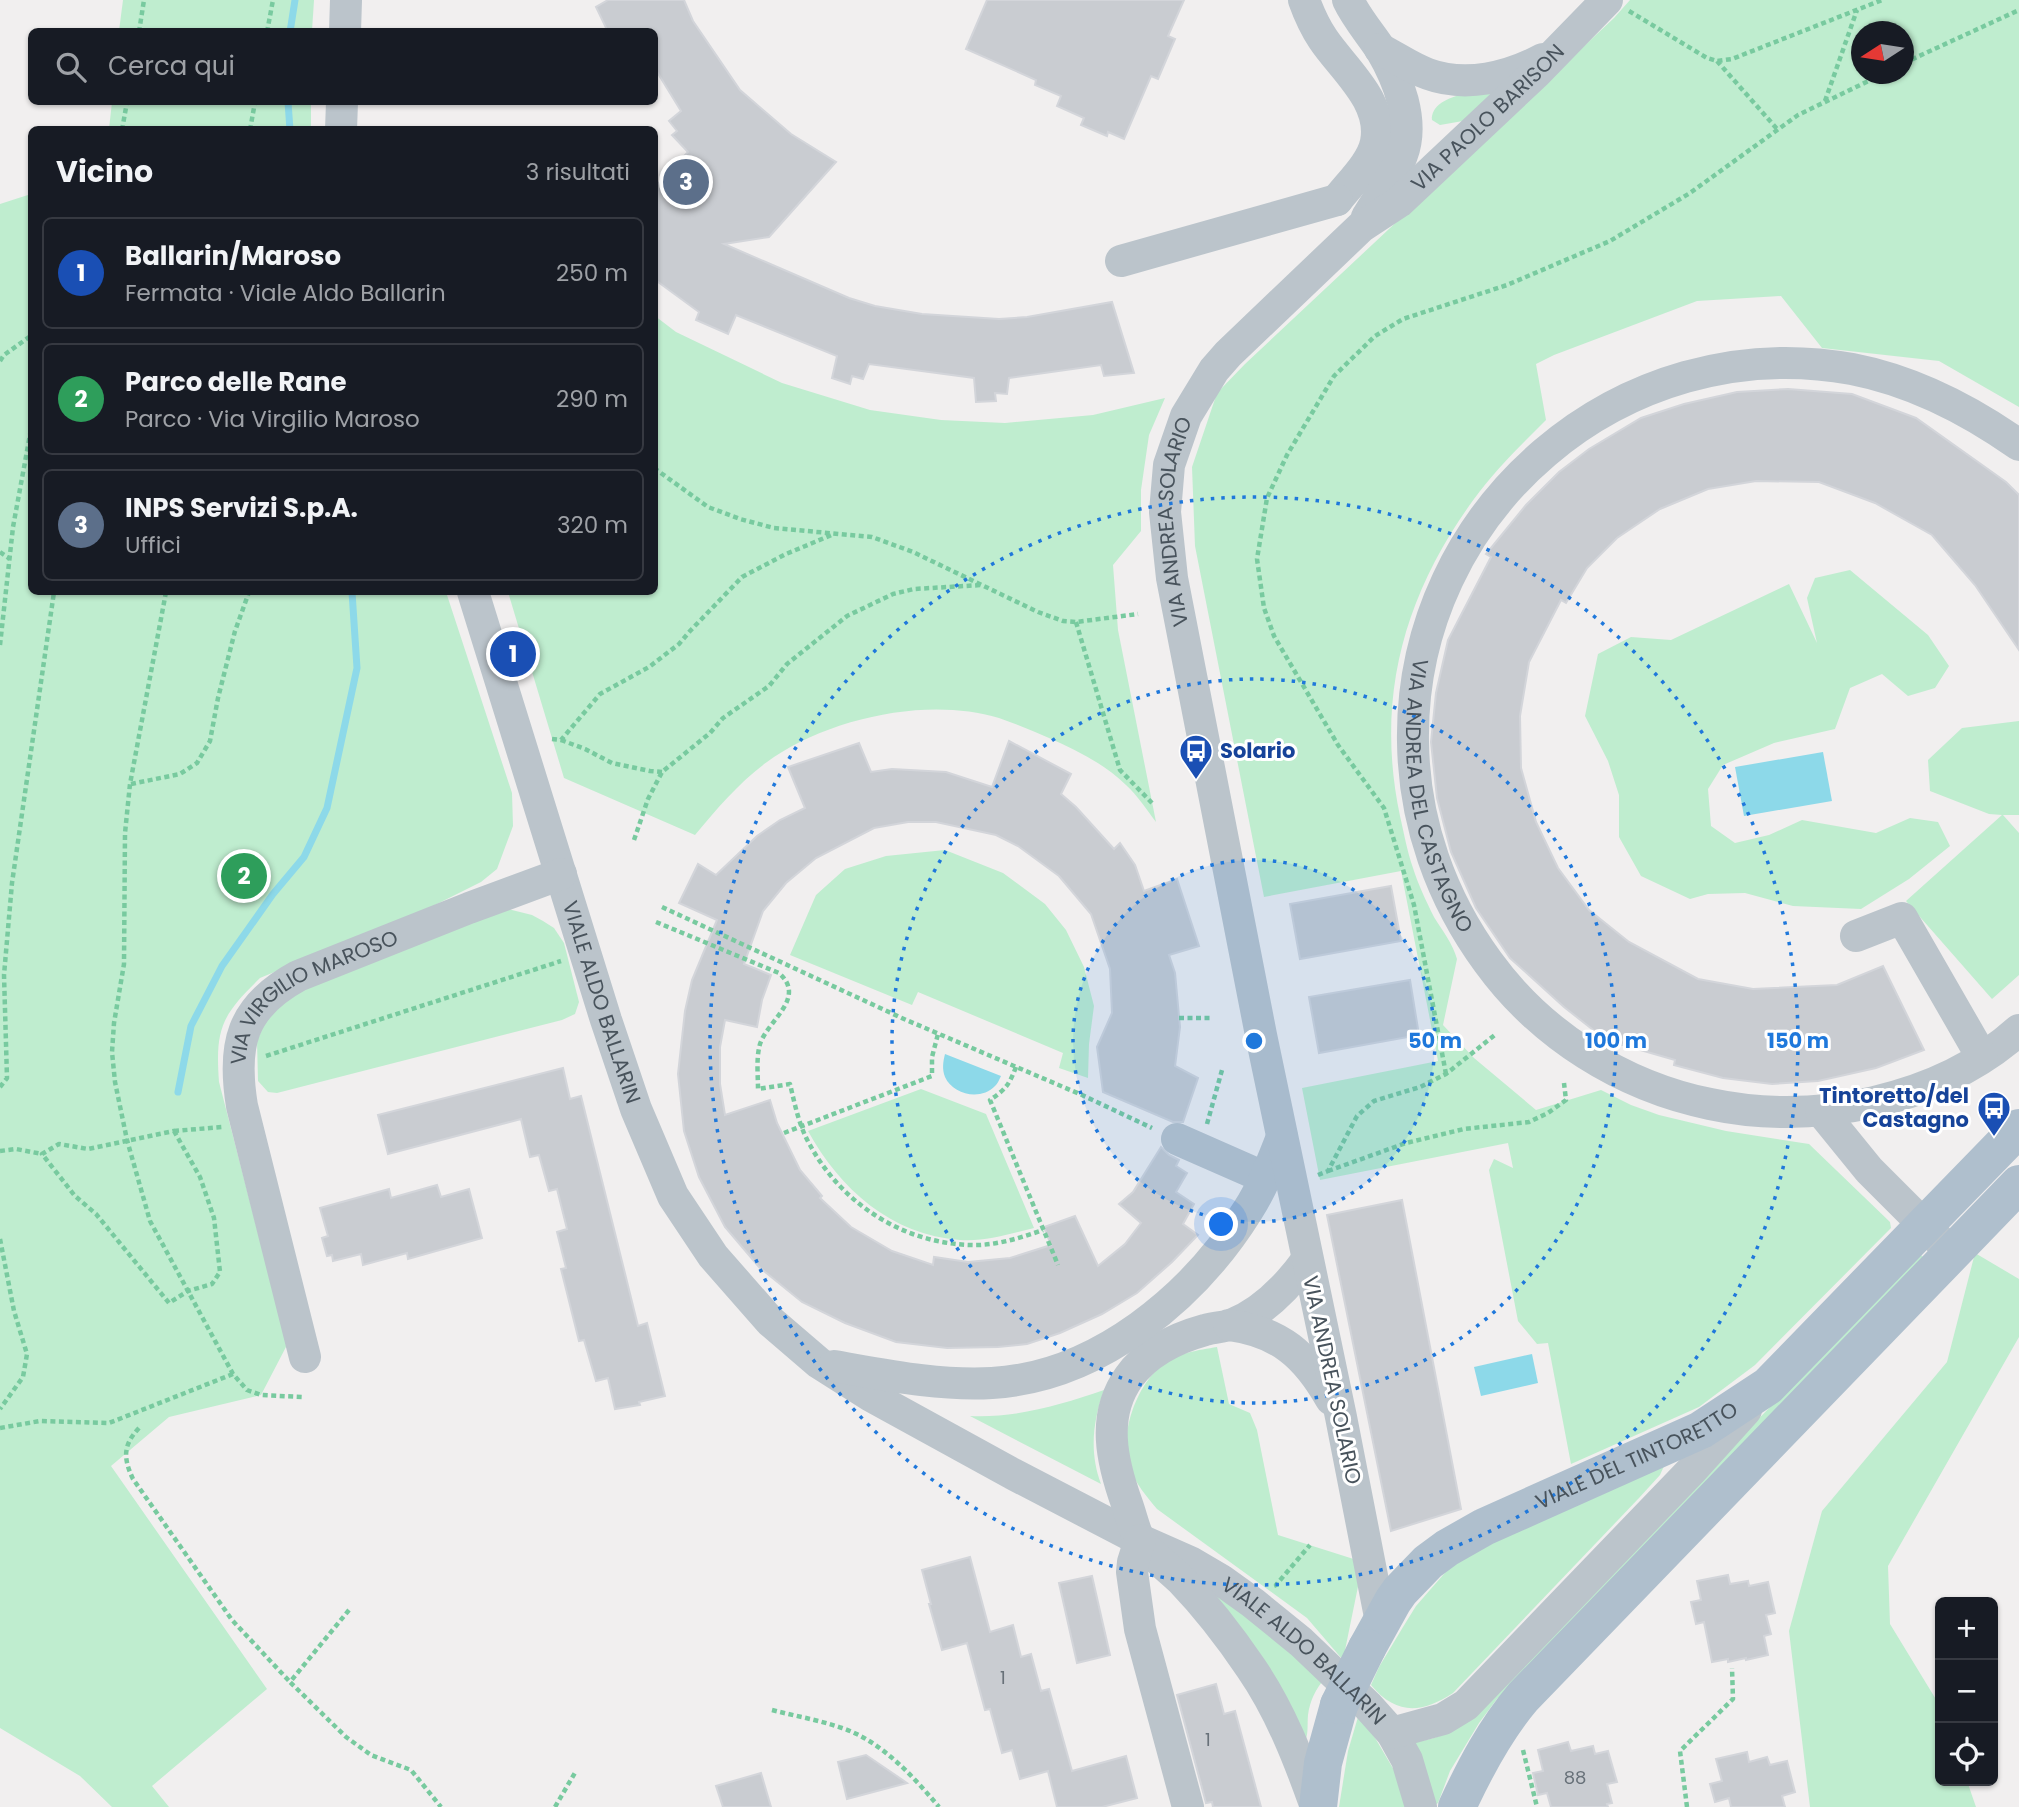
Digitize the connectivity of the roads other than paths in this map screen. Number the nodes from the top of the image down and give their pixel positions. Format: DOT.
graph roads {
  1 [pos="346,0"];
  2 [pos="1304,0"];
  3 [pos="1348,0"];
  4 [pos="1614,3"];
  5 [pos="345,28"];
  6 [pos="1380,48"];
  7 [pos="1558,51"];
  8 [pos="342,105"];
  9 [pos="341,126"];
  10 [pos="1337,200"];
  11 [pos="1361,227"];
  12 [pos="1121,261"];
  13 [pos="2019,445"];
  14 [pos="474,595"];
  15 [pos="561,874"];
  16 [pos="1856,936"];
  17 [pos="2019,1030"];
  18 [pos="1982,1057"];
  19 [pos="1821,1111"];
  20 [pos="2019,1128"];
  21 [pos="1190,1138"];
  22 [pos="1282,1138"];
  23 [pos="1266,1178"];
  24 [pos="2019,1184"];
  25 [pos="1924,1225"];
  26 [pos="1952,1253"];
  27 [pos="1307,1260"];
  28 [pos="1229,1325"];
  29 [pos="305,1357"];
  30 [pos="818,1363"];
  31 [pos="1768,1386"];
  32 [pos="1341,1417"];
  33 [pos="1140,1541"];
  34 [pos="1374,1635"];
  35 [pos="1392,1733"];
  36 [pos="1188,1807"];
  37 [pos="1317,1807"];
  38 [pos="1421,1807"];
  39 [pos="1457,1807"];
  1 -- 5 [label="street"];
  2 -- 10 [label="street"];
  3 -- 6 [label="street"];
  4 -- 7 [label="street, VIA PAOLO BARISON"];
  6 -- 7 [label="street"];
  6 -- 11 [label="street"];
  7 -- 11 [label="street, VIA PAOLO BARISON"];
  8 -- 9 [label="street"];
  10 -- 11 [label="street"];
  10 -- 12 [label="street"];
  11 -- 22 [label="street, VIA ANDREA SOLARIO"];
  13 -- 19 [label="street, VIA ANDREA DEL CASTAGNO"];
  14 -- 15 [label="street, VIALE ALDO BALLARIN"];
  15 -- 29 [label="street, VIA VIRGILIO MAROSO"];
  15 -- 30 [label="street, VIALE ALDO BALLARIN"];
  16 -- 18 [label="street"];
  17 -- 18 [label="street, VIA ANDREA DEL CASTAGNO"];
  18 -- 19 [label="street, VIA ANDREA DEL CASTAGNO"];
  19 -- 25 [label="street"];
  20 -- 25 [label="main road, VIALE DEL TINTORETTO"];
  21 -- 23 [label="street"];
  22 -- 23 [label="street"];
  22 -- 27 [label="street, VIA ANDREA SOLARIO"];
  23 -- 30 [label="street"];
  24 -- 26 [label="main road"];
  25 -- 26 [label="street"];
  25 -- 31 [label="main road, VIALE DEL TINTORETTO"];
  26 -- 39 [label="main road"];
  27 -- 28 [label="street, VIALE ALDO BALLARIN"];
  27 -- 32 [label="street, VIA ANDREA SOLARIO"];
  28 -- 32 [label="street, VIALE ALDO BALLARIN"];
  28 -- 33 [label="street, VIALE ALDO BALLARIN"];
  30 -- 33 [label="street, VIALE ALDO BALLARIN"];
  31 -- 34 [label="main road, VIALE DEL TINTORETTO"];
  31 -- 35 [label="street"];
  32 -- 34 [label="street, VIA ANDREA SOLARIO"];
  33 -- 35 [label="street, VIALE ALDO BALLARIN"];
  33 -- 36 [label="street"];
  33 -- 37 [label="street, VIALE ALDO BALLARIN"];
  34 -- 37 [label="main road, VIALE DEL TINTORETTO, bridge"];
  35 -- 38 [label="street, VIALE ALDO BALLARIN"];
}
